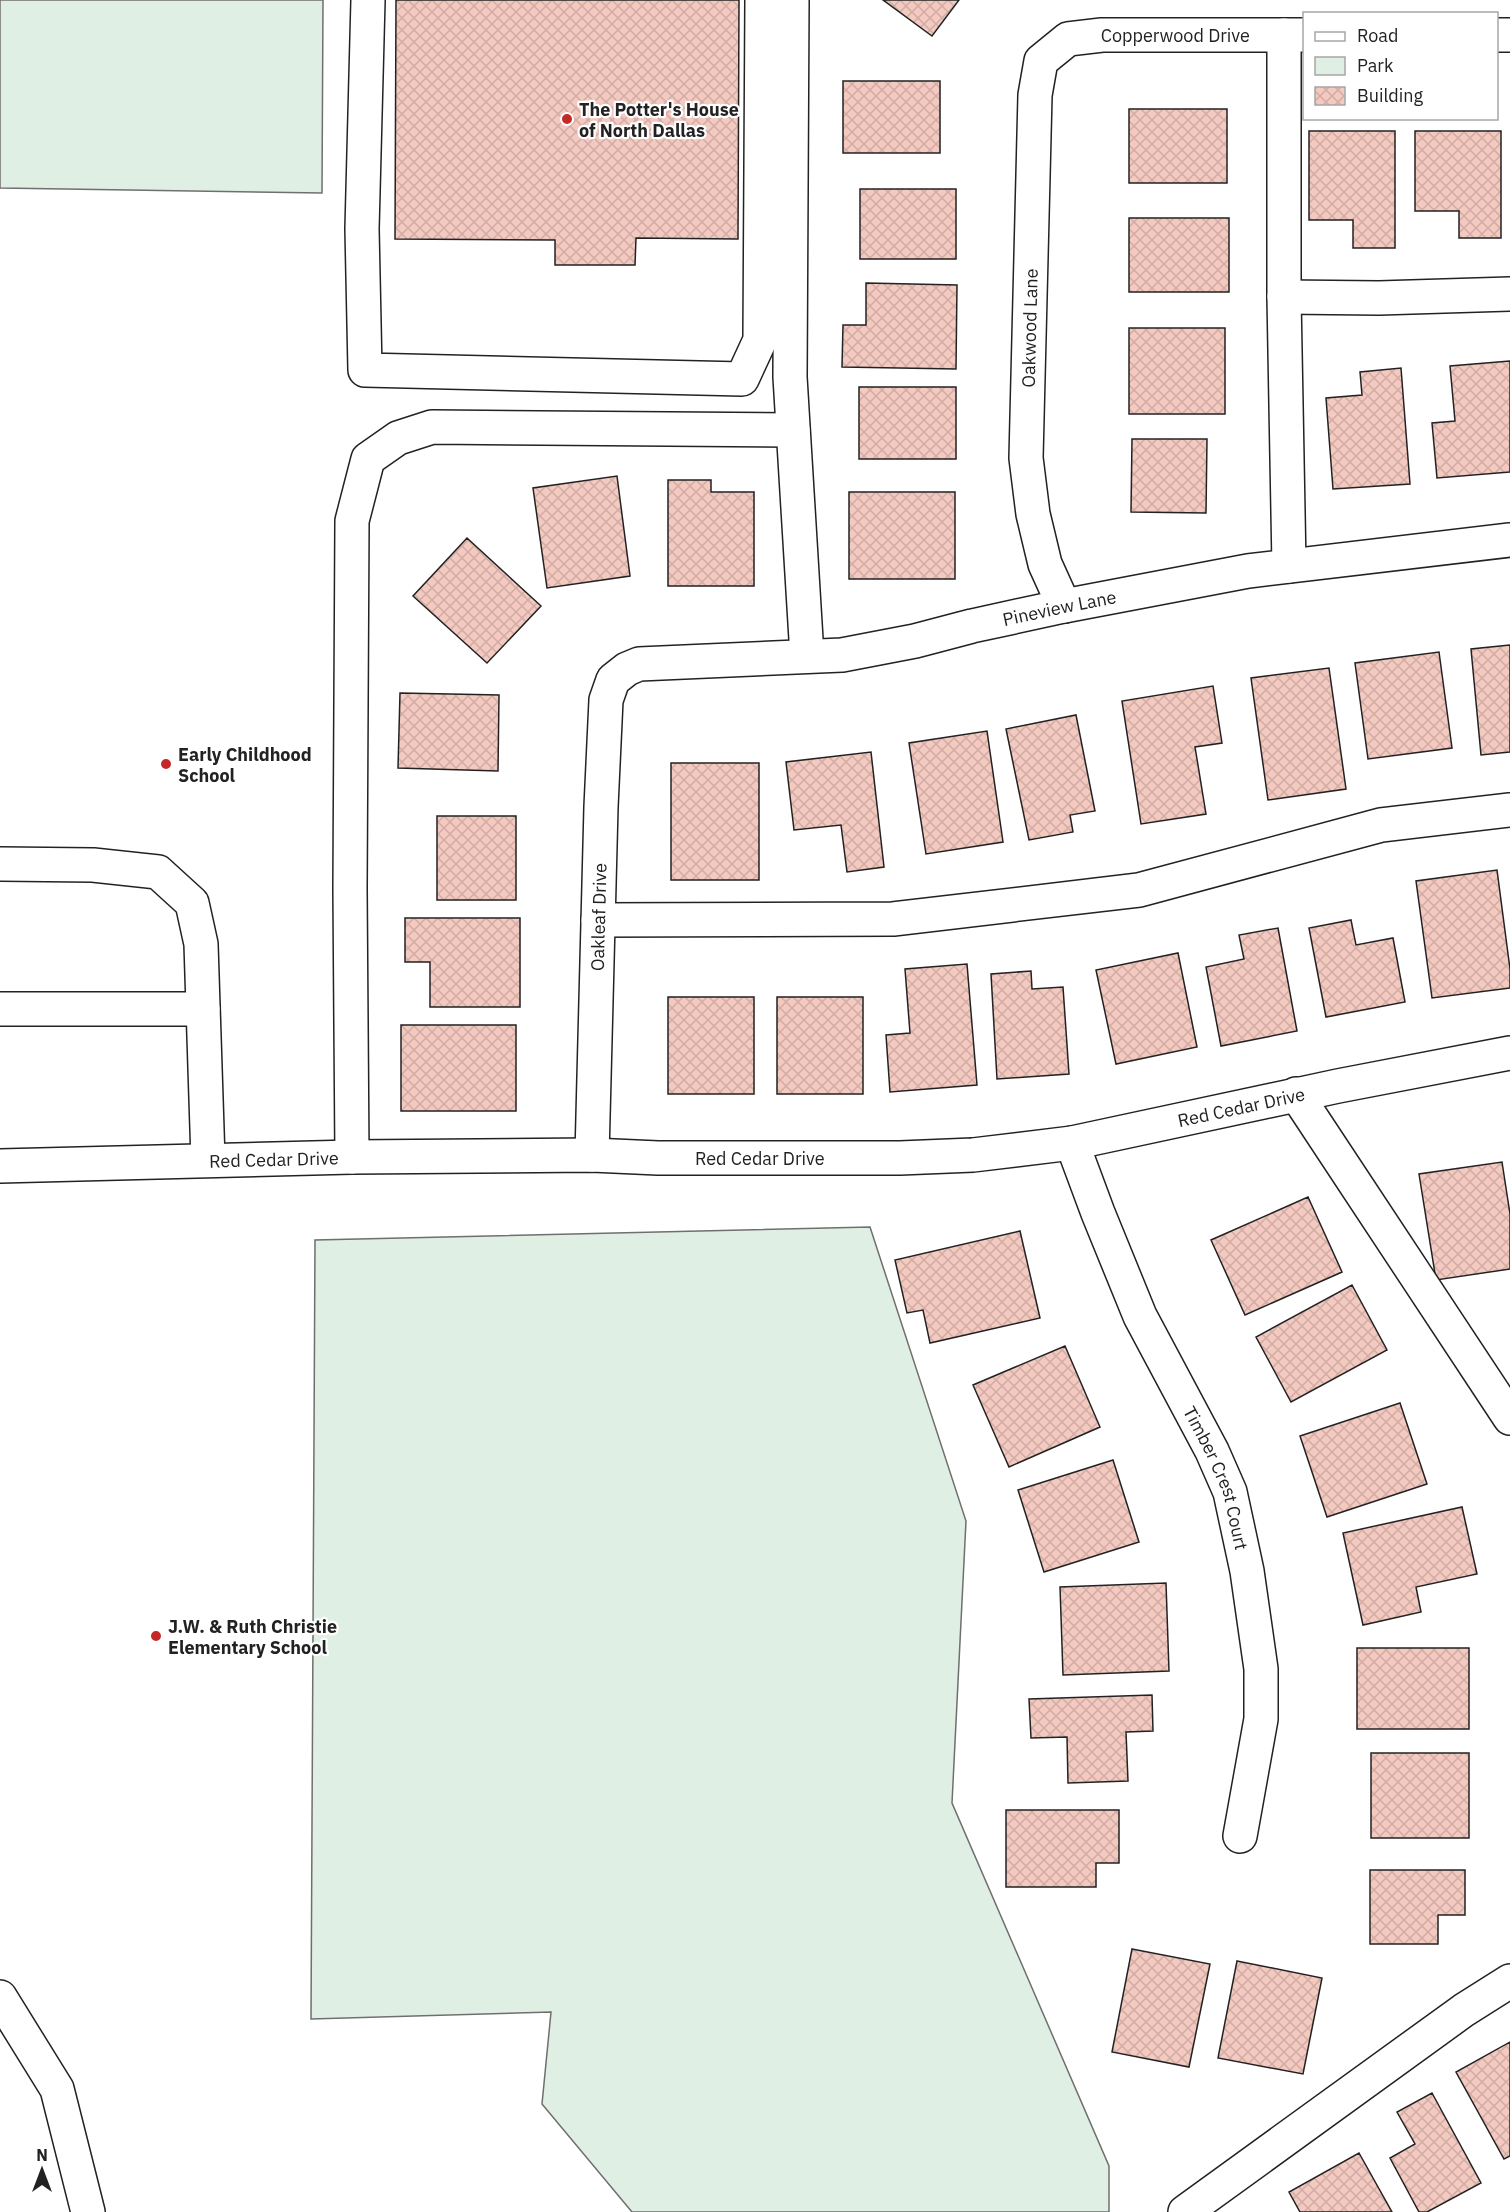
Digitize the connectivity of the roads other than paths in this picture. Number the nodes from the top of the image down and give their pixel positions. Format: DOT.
graph roads {
  1 [pos="368,0"];
  2 [pos="762,0"];
  3 [pos="792,0"];
  4 [pos="1294,35"];
  5 [pos="1052,52"];
  6 [pos="1510,294"];
  7 [pos="1284,297"];
  8 [pos="794,430"];
  9 [pos="1510,540"];
  10 [pos="1289,566"];
  11 [pos="1064,606"];
  12 [pos="807,656"];
  13 [pos="613,680"];
  14 [pos="1510,810"];
  15 [pos="0,864"];
  16 [pos="598,920"];
  17 [pos="0,1009"];
  18 [pos="203,1009"];
  19 [pos="1510,1053"];
  20 [pos="1296,1094"];
  21 [pos="1072,1143"];
  22 [pos="592,1155"];
  23 [pos="352,1157"];
  24 [pos="208,1160"];
  25 [pos="0,1166"];
  26 [pos="1510,1418"];
  27 [pos="1240,1836"];
  28 [pos="1510,1981"];
  29 [pos="0,1997"];
  30 [pos="87,2212"];
  31 [pos="1185,2212"];
  1 -- 2 [label="street"];
  3 -- 8 [label="street"];
  4 -- 5 [label="street, Copperwood Drive"];
  4 -- 7 [label="street"];
  5 -- 11 [label="street, Oakwood Lane"];
  6 -- 7 [label="street"];
  7 -- 10 [label="street"];
  8 -- 12 [label="street"];
  8 -- 23 [label="street"];
  9 -- 10 [label="street, Pineview Lane"];
  10 -- 11 [label="street, Pineview Lane"];
  11 -- 12 [label="street, Pineview Lane"];
  12 -- 13 [label="street, Pineview Lane"];
  13 -- 16 [label="street, Oakleaf Drive"];
  14 -- 16 [label="street"];
  15 -- 18 [label="street"];
  16 -- 22 [label="street, Oakleaf Drive"];
  17 -- 18 [label="street"];
  18 -- 24 [label="street"];
  19 -- 20 [label="street, Red Cedar Drive"];
  20 -- 21 [label="street, Red Cedar Drive"];
  20 -- 26 [label="street"];
  21 -- 22 [label="street, Red Cedar Drive"];
  21 -- 27 [label="street, Timber Crest Court"];
  22 -- 23 [label="street, Red Cedar Drive"];
  23 -- 24 [label="street, Red Cedar Drive"];
  24 -- 25 [label="street, Red Cedar Drive"];
  28 -- 31 [label="street"];
  29 -- 30 [label="street"];
}
